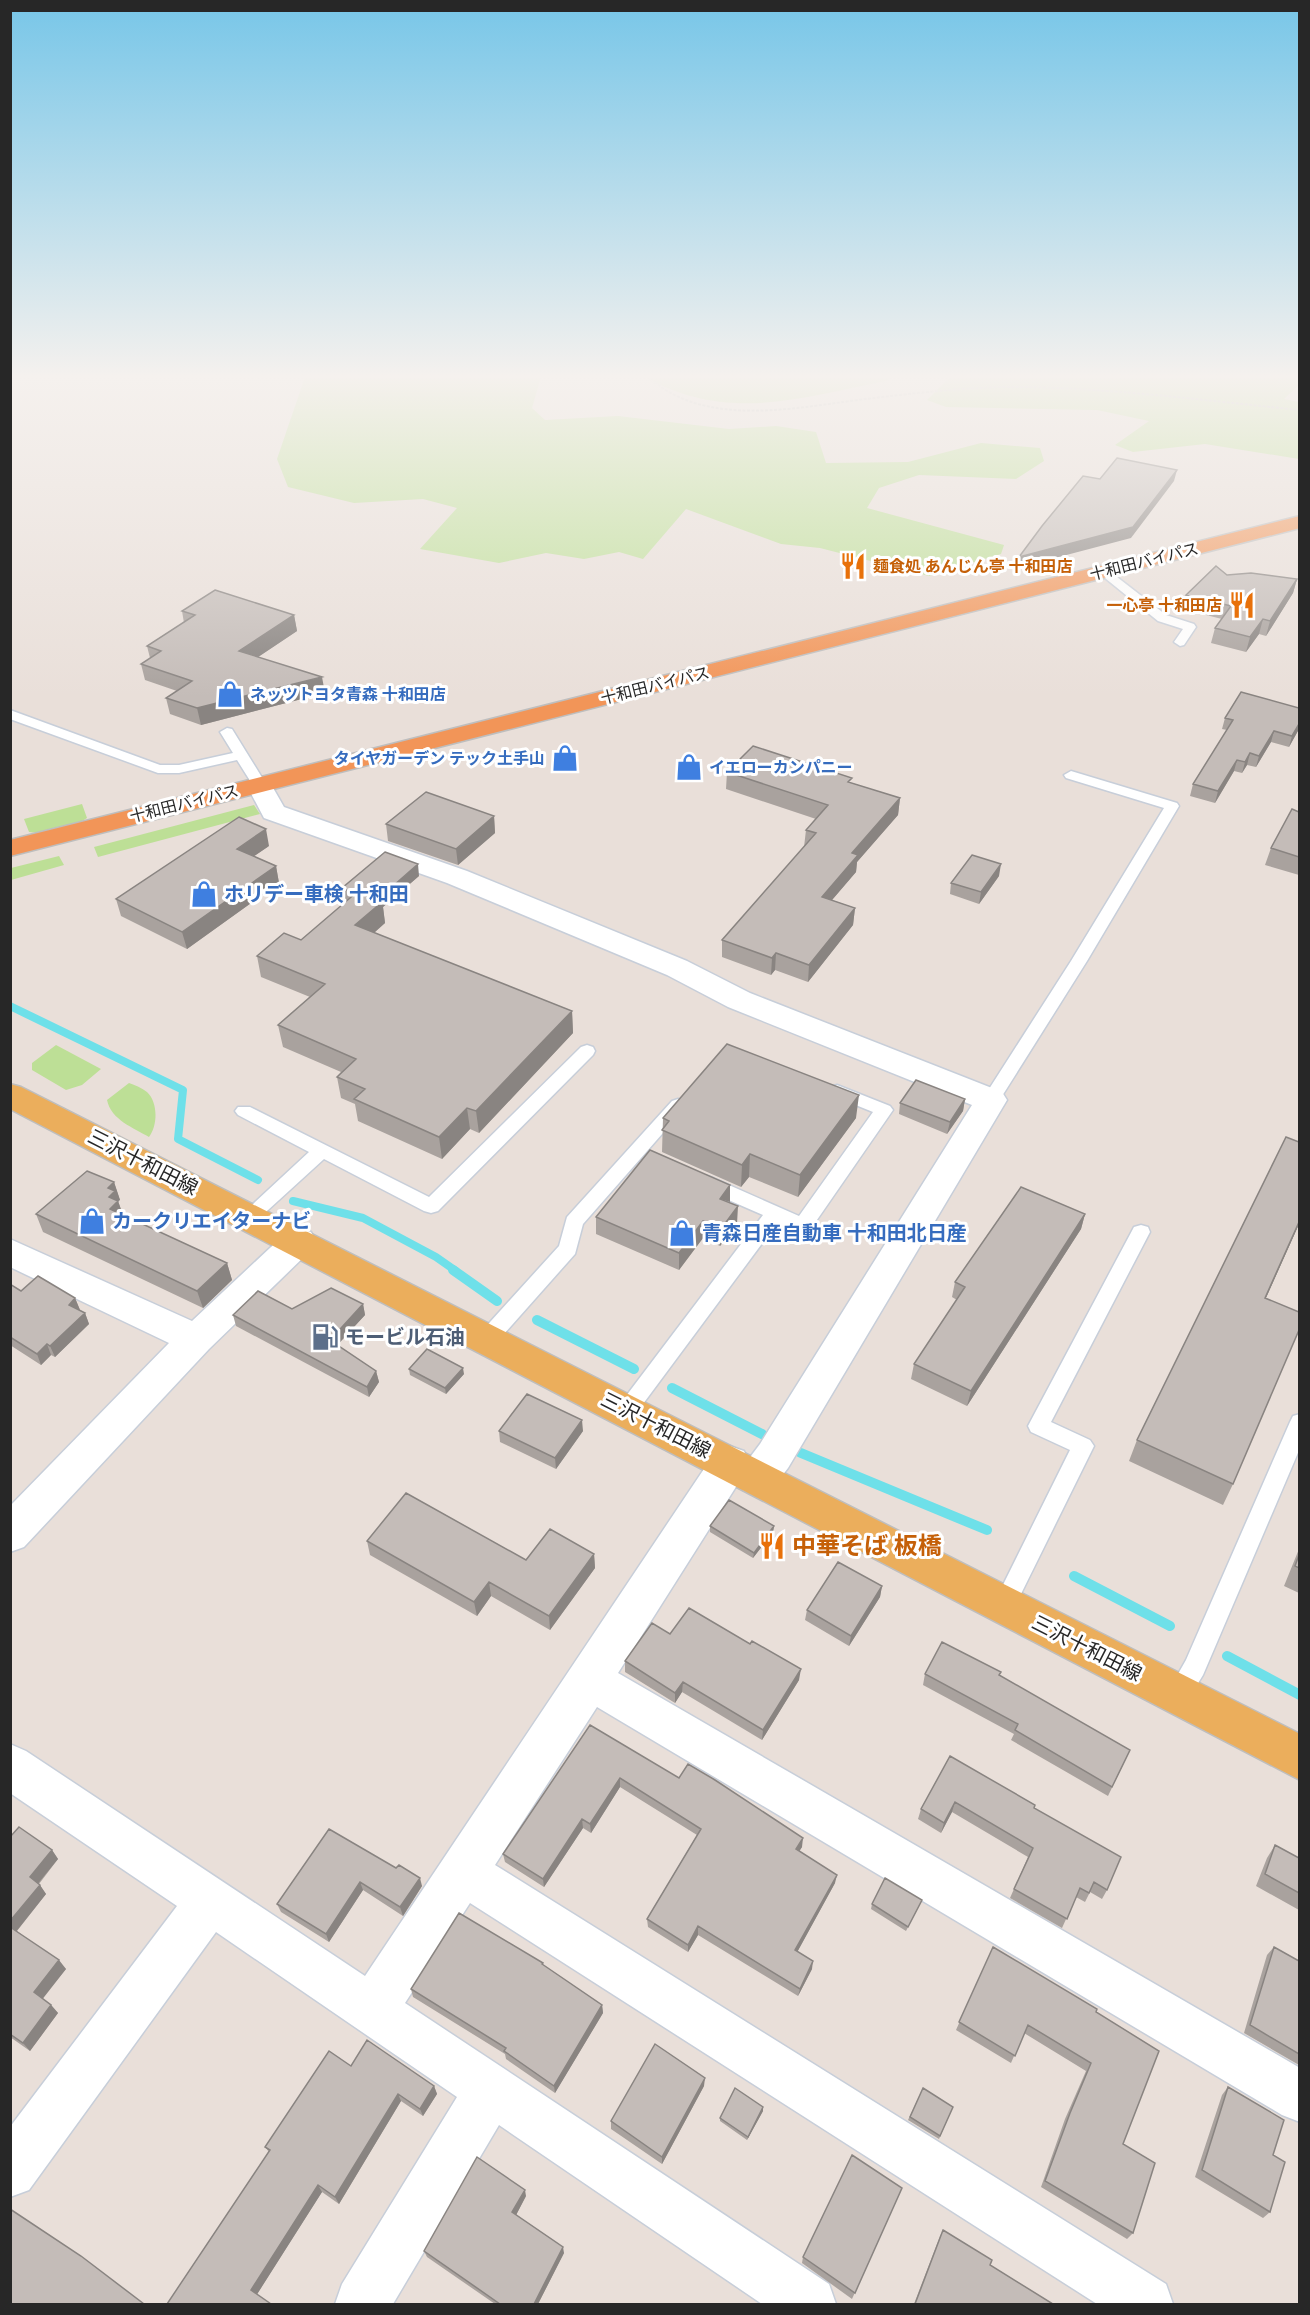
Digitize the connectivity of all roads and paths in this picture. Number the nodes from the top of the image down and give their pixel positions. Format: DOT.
graph roads {
  1 [pos="1299,523"];
  2 [pos="1104,571"];
  3 [pos="1180,642"];
  4 [pos="10,714"];
  5 [pos="227,732"];
  6 [pos="241,755"];
  7 [pos="1071,775"];
  8 [pos="259,784"];
  9 [pos="13,847"];
  10 [pos="587,1051"];
  11 [pos="818,1083"];
  12 [pos="690,1091"];
  13 [pos="10,1095"];
  14 [pos="991,1100"];
  15 [pos="244,1111"];
  16 [pos="322,1151"];
  17 [pos="637,1151"];
  18 [pos="658,1161"];
  19 [pos="690,1175"];
  20 [pos="775,1213"];
  21 [pos="249,1216"];
  22 [pos="1141,1232"];
  23 [pos="299,1241"];
  24 [pos="10,1252"];
  25 [pos="196,1338"];
  26 [pos="488,1338"];
  27 [pos="627,1410"];
  28 [pos="1299,1422"];
  29 [pos="744,1471"];
  30 [pos="10,1534"];
  31 [pos="1004,1605"];
  32 [pos="590,1680"];
  33 [pos="1178,1695"];
  34 [pos="1299,1758"];
  35 [pos="10,1766"];
  36 [pos="464,1872"];
  37 [pos="209,1902"];
  38 [pos="372,2010"];
  39 [pos="491,2090"];
  40 [pos="1299,2097"];
  41 [pos="10,2171"];
  42 [pos="362,2304"];
  43 [pos="809,2304"];
  44 [pos="1146,2304"];
  1 -- 2 [label="highway, 十和田バイパス"];
  2 -- 3 [label="lane"];
  2 -- 8 [label="highway, 十和田バイパス"];
  4 -- 6 [label="lane"];
  5 -- 6 [label="lane"];
  6 -- 8 [label="lane"];
  7 -- 14 [label="lane"];
  8 -- 9 [label="highway, 十和田バイパス"];
  8 -- 14 [label="street"];
  10 -- 16 [label="lane"];
  11 -- 20 [label="lane"];
  12 -- 17 [label="lane"];
  13 -- 21 [label="main road, 三沢十和田線"];
  14 -- 29 [label="street"];
  15 -- 16 [label="lane"];
  16 -- 21 [label="lane"];
  17 -- 18 [label="lane"];
  17 -- 26 [label="lane"];
  19 -- 20 [label="lane"];
  20 -- 27 [label="lane"];
  21 -- 23 [label="main road, 三沢十和田線"];
  22 -- 31 [label="lane"];
  23 -- 25 [label="street"];
  23 -- 26 [label="main road, 三沢十和田線"];
  24 -- 25 [label="street"];
  25 -- 30 [label="street"];
  26 -- 27 [label="main road, 三沢十和田線"];
  27 -- 29 [label="main road, 三沢十和田線"];
  28 -- 33 [label="lane"];
  29 -- 31 [label="main road, 三沢十和田線"];
  29 -- 32 [label="street"];
  31 -- 33 [label="main road, 三沢十和田線"];
  32 -- 36 [label="street"];
  32 -- 40 [label="street"];
  33 -- 34 [label="main road, 三沢十和田線"];
  35 -- 37 [label="street"];
  36 -- 38 [label="street"];
  36 -- 44 [label="street"];
  37 -- 38 [label="street"];
  37 -- 41 [label="street"];
  38 -- 39 [label="street"];
  39 -- 42 [label="street"];
  39 -- 43 [label="street"];
}
